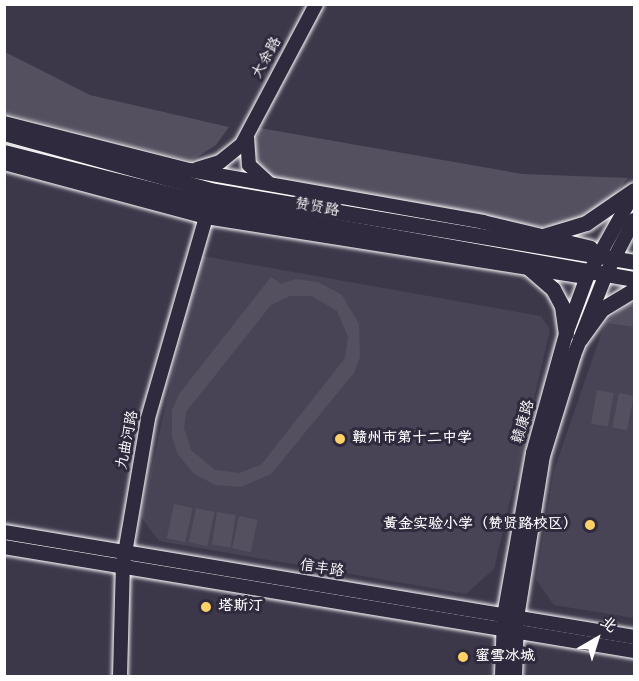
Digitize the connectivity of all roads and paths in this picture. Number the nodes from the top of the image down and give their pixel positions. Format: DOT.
graph roads {
  1 [pos="316,4"];
  2 [pos="4,123"];
  3 [pos="249,129"];
  4 [pos="4,133"];
  5 [pos="4,152"];
  6 [pos="4,163"];
  7 [pos="189,170"];
  8 [pos="150,173"];
  9 [pos="129,184"];
  10 [pos="273,185"];
  11 [pos="634,192"];
  12 [pos="164,206"];
  13 [pos="319,209"];
  14 [pos="206,217"];
  15 [pos="634,220"];
  16 [pos="305,221"];
  17 [pos="269,228"];
  18 [pos="501,238"];
  19 [pos="544,238"];
  20 [pos="607,254"];
  21 [pos="634,255"];
  22 [pos="508,256"];
  23 [pos="634,262"];
  24 [pos="536,270"];
  25 [pos="589,274"];
  26 [pos="605,277"];
  27 [pos="634,279"];
  28 [pos="634,288"];
  29 [pos="573,337"];
  30 [pos="4,532"];
  31 [pos="4,547"];
  32 [pos="124,559"];
  33 [pos="510,617"];
  34 [pos="509,631"];
  35 [pos="634,637"];
  36 [pos="634,651"];
  37 [pos="120,676"];
  38 [pos="502,676"];
  39 [pos="515,676"];
  1 -- 3 [label="street, 大余路"];
  2 -- 7 [label="street"];
  3 -- 7 [label="street, 大余路"];
  3 -- 10 [label="street"];
  4 -- 8 [label="main road, 赞贤路"];
  5 -- 9 [label="main road, 赞贤路"];
  6 -- 12 [label="street"];
  7 -- 8 [label="street"];
  7 -- 10 [label="street"];
  8 -- 13 [label="main road, 赞贤路"];
  9 -- 12 [label="street"];
  9 -- 16 [label="main road, 赞贤路"];
  10 -- 13 [label="street"];
  10 -- 19 [label="street"];
  11 -- 19 [label="main road"];
  11 -- 20 [label="street, 赣康路"];
  12 -- 14 [label="street"];
  13 -- 18 [label="main road, 赞贤路"];
  14 -- 17 [label="street"];
  14 -- 32 [label="street, 九曲河路"];
  15 -- 20 [label="street, 赣康路"];
  16 -- 17 [label="street"];
  16 -- 22 [label="main road, 赞贤路"];
  17 -- 24 [label="street"];
  18 -- 19 [label="main road"];
  18 -- 20 [label="main road, 赞贤路"];
  19 -- 20 [label="street"];
  20 -- 21 [label="street"];
  20 -- 23 [label="main road, 赞贤路"];
  20 -- 25 [label="street, 赣康路"];
  20 -- 26 [label="street, 赣康路"];
  22 -- 24 [label="main road"];
  22 -- 25 [label="main road, 赞贤路"];
  24 -- 25 [label="street"];
  24 -- 29 [label="main road"];
  25 -- 26 [label="main road, 赞贤路"];
  25 -- 29 [label="street, 赣康路"];
  26 -- 27 [label="main road, 赞贤路"];
  26 -- 28 [label="street"];
  26 -- 29 [label="street, 赣康路"];
  28 -- 29 [label="main road"];
  29 -- 33 [label="street, 赣康路"];
  30 -- 32 [label="street, 信丰路"];
  31 -- 32 [label="street, 信丰路"];
  32 -- 33 [label="street, 信丰路"];
  32 -- 34 [label="street, 信丰路"];
  32 -- 37 [label="street, 九曲河路"];
  33 -- 34 [label="street, 赣康路"];
  33 -- 35 [label="street, 信丰路"];
  34 -- 36 [label="street, 信丰路"];
  34 -- 38 [label="street, 赣康路"];
  34 -- 39 [label="street, 赣康路"];
}
